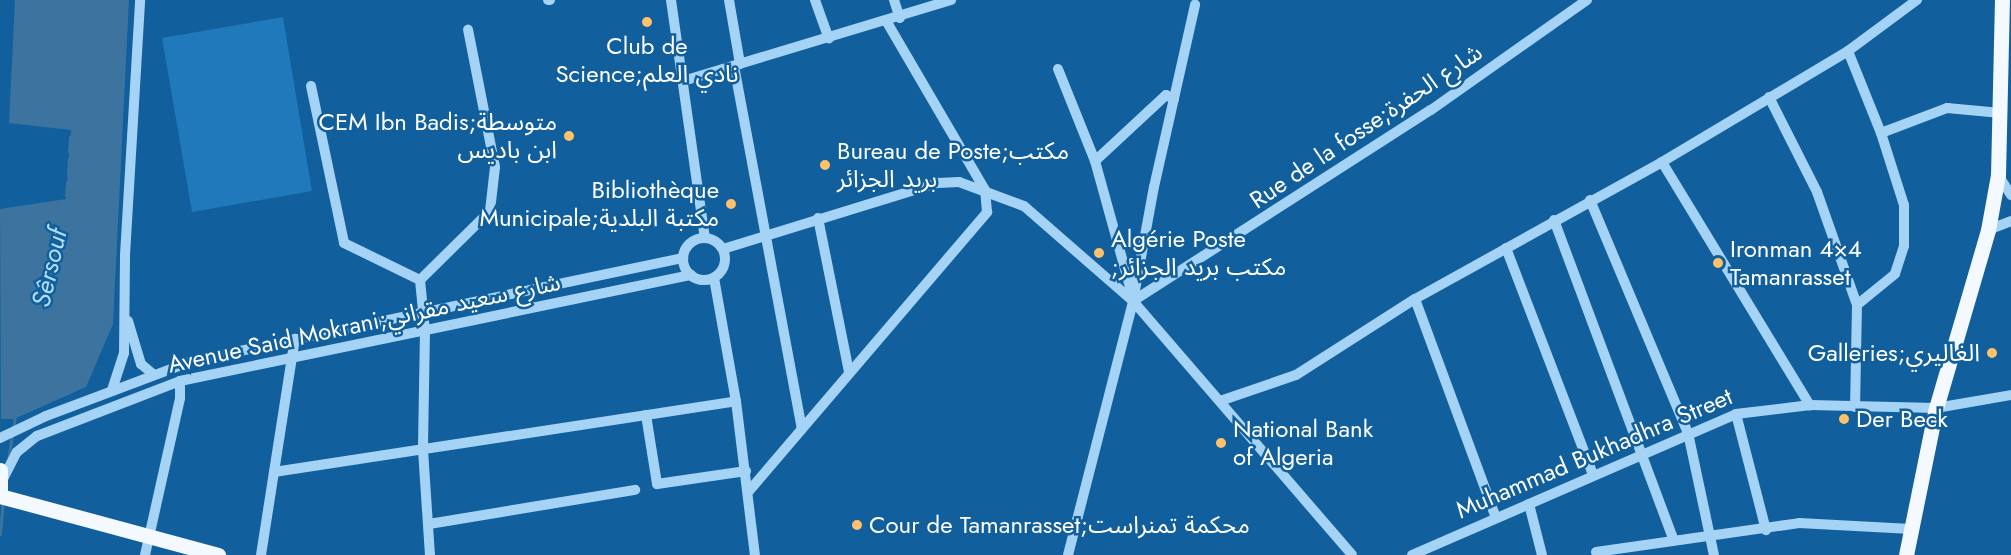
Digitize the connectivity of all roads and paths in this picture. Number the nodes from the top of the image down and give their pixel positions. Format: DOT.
graph roads {
  1 [pos="140,0"];
  2 [pos="671,0"];
  3 [pos="729,0"];
  4 [pos="815,0"];
  5 [pos="894,0"];
  6 [pos="951,0"];
  7 [pos="1587,0"];
  8 [pos="1917,0"];
  9 [pos="2002,0"];
  10 [pos="1195,5"];
  11 [pos="900,18"];
  12 [pos="887,22"];
  13 [pos="468,30"];
  14 [pos="829,39"];
  15 [pos="1848,51"];
  16 [pos="737,65"];
  17 [pos="1058,69"];
  18 [pos="683,81"];
  19 [pos="311,86"];
  20 [pos="1769,97"];
  21 [pos="1174,99"];
  22 [pos="2001,113"];
  23 [pos="1881,133"];
  24 [pos="2006,142"];
  25 [pos="1095,161"];
  26 [pos="1662,162"];
  27 [pos="1998,175"];
  28 [pos="985,190"];
  29 [pos="2011,195"];
  30 [pos="1590,200"];
  31 [pos="818,218"];
  32 [pos="1554,220"];
  33 [pos="2011,221"];
  34 [pos="1988,230"];
  35 [pos="764,236"];
  36 [pos="705,238"];
  37 [pos="1506,248"];
  38 [pos="723,249"];
  39 [pos="683,258"];
  40 [pos="691,275"];
  41 [pos="714,278"];
  42 [pos="420,280"];
  43 [pos="1415,299"];
  44 [pos="1133,301"];
  45 [pos="1857,304"];
  46 [pos="124,309"];
  47 [pos="423,315"];
  48 [pos="425,331"];
  49 [pos="296,339"];
  50 [pos="293,358"];
  51 [pos="849,372"];
  52 [pos="153,374"];
  53 [pos="180,381"];
  54 [pos="112,390"];
  55 [pos="2011,395"];
  56 [pos="736,401"];
  57 [pos="1220,401"];
  58 [pos="1810,405"];
  59 [pos="1854,407"];
  60 [pos="1936,408"];
  61 [pos="1736,414"];
  62 [pos="646,415"];
  63 [pos="802,428"];
  64 [pos="1688,433"];
  65 [pos="0,438"];
  66 [pos="423,450"];
  67 [pos="1641,454"];
  68 [pos="746,471"];
  69 [pos="274,472"];
  70 [pos="1593,475"];
  71 [pos="1,485"];
  72 [pos="635,490"];
  73 [pos="749,491"];
  74 [pos="1530,504"];
  75 [pos="1495,515"];
  76 [pos="429,524"];
  77 [pos="1767,530"];
  78 [pos="1911,530"];
  79 [pos="1711,536"];
  80 [pos="148,537"];
  81 [pos="1674,539"];
  82 [pos="1596,552"];
  83 [pos="145,555"];
  84 [pos="218,555"];
  85 [pos="261,555"];
  86 [pos="430,555"];
  87 [pos="755,555"];
  88 [pos="1068,555"];
  89 [pos="1352,555"];
  90 [pos="1412,555"];
  91 [pos="1542,555"];
  92 [pos="1714,555"];
  93 [pos="1906,555"];
  1 -- 46 [label="street"];
  2 -- 18 [label="street"];
  3 -- 16 [label="street"];
  4 -- 14 [label="street"];
  5 -- 11 [label="street"];
  6 -- 11 [label="street"];
  7 -- 44 [label="street, Rue de la fosse;شارع الحفرة"];
  8 -- 15 [label="street"];
  9 -- 22 [label="main road"];
  10 -- 21 [label="street"];
  11 -- 12 [label="street"];
  12 -- 14 [label="street"];
  12 -- 28 [label="street"];
  13 -- 42 [label="street"];
  14 -- 16 [label="street"];
  15 -- 20 [label="street"];
  15 -- 23 [label="street"];
  16 -- 18 [label="street"];
  16 -- 35 [label="street"];
  17 -- 25 [label="street"];
  18 -- 36 [label="street"];
  19 -- 42 [label="street"];
  20 -- 26 [label="street"];
  20 -- 45 [label="street"];
  21 -- 25 [label="street"];
  21 -- 44 [label="street"];
  22 -- 23 [label="street"];
  22 -- 24 [label="main road"];
  23 -- 45 [label="street"];
  24 -- 27 [label="main road"];
  25 -- 44 [label="street"];
  26 -- 30 [label="street"];
  26 -- 58 [label="street"];
  27 -- 29 [label="street"];
  27 -- 34 [label="main road"];
  28 -- 31 [label="street"];
  28 -- 44 [label="street"];
  28 -- 51 [label="street"];
  30 -- 32 [label="street"];
  30 -- 64 [label="street"];
  31 -- 35 [label="street"];
  31 -- 51 [label="street"];
  32 -- 37 [label="street"];
  32 -- 67 [label="street"];
  33 -- 34 [label="street"];
  34 -- 60 [label="main road"];
  35 -- 38 [label="street"];
  35 -- 63 [label="street"];
  36 -- 38 [label="street"];
  36 -- 39 [label="street"];
  37 -- 43 [label="street"];
  37 -- 70 [label="street"];
  38 -- 41 [label="street"];
  39 -- 40 [label="street"];
  39 -- 47 [label="street, Avenue Said Mokrani;شارع سعيد مقراني"];
  40 -- 41 [label="street"];
  40 -- 48 [label="street, Avenue Said Mokrani;شارع سعيد مقراني"];
  41 -- 56 [label="street"];
  42 -- 47 [label="street"];
  43 -- 57 [label="street"];
  43 -- 75 [label="street"];
  44 -- 57 [label="street"];
  44 -- 88 [label="street"];
  45 -- 59 [label="street"];
  46 -- 52 [label="street"];
  46 -- 54 [label="street"];
  47 -- 48 [label="street"];
  47 -- 49 [label="street, Avenue Said Mokrani;شارع سعيد مقراني"];
  48 -- 50 [label="street, Avenue Said Mokrani;شارع سعيد مقراني"];
  48 -- 66 [label="street"];
  49 -- 50 [label="street"];
  49 -- 52 [label="street, Avenue Said Mokrani;شارع سعيد مقراني"];
  50 -- 53 [label="street, Avenue Said Mokrani;شارع سعيد مقراني"];
  50 -- 69 [label="street"];
  51 -- 63 [label="street"];
  52 -- 54 [label="street, Avenue Said Mokrani;شارع سعيد مقراني"];
  53 -- 71 [label="street, Avenue Said Mokrani;شارع سعيد مقراني"];
  53 -- 80 [label="street"];
  54 -- 65 [label="street, Avenue Said Mokrani;شارع سعيد مقراني"];
  55 -- 60 [label="street, Muhammad Bukhadhra Street"];
  56 -- 62 [label="street"];
  56 -- 68 [label="street"];
  57 -- 89 [label="street"];
  58 -- 59 [label="street, Muhammad Bukhadhra Street"];
  58 -- 61 [label="street, Muhammad Bukhadhra Street"];
  59 -- 60 [label="street, Muhammad Bukhadhra Street"];
  60 -- 78 [label="main road"];
  61 -- 64 [label="street, Muhammad Bukhadhra Street"];
  61 -- 77 [label="street"];
  62 -- 66 [label="street"];
  62 -- 68 [label="street"];
  63 -- 73 [label="street"];
  64 -- 67 [label="street, Muhammad Bukhadhra Street"];
  64 -- 79 [label="street"];
  66 -- 69 [label="street"];
  66 -- 76 [label="street"];
  67 -- 70 [label="street, Muhammad Bukhadhra Street"];
  67 -- 81 [label="street"];
  68 -- 73 [label="street"];
  69 -- 85 [label="street"];
  70 -- 74 [label="street, Muhammad Bukhadhra Street"];
  71 -- 80 [label="main road"];
  72 -- 76 [label="street"];
  73 -- 87 [label="street"];
  74 -- 75 [label="street, Muhammad Bukhadhra Street"];
  74 -- 91 [label="street"];
  75 -- 90 [label="street, Muhammad Bukhadhra Street"];
  76 -- 86 [label="street"];
  77 -- 78 [label="street"];
  77 -- 79 [label="street"];
  78 -- 93 [label="main road"];
  79 -- 81 [label="street"];
  79 -- 92 [label="street"];
  80 -- 83 [label="street"];
  80 -- 84 [label="main road"];
  81 -- 82 [label="street"];
}
